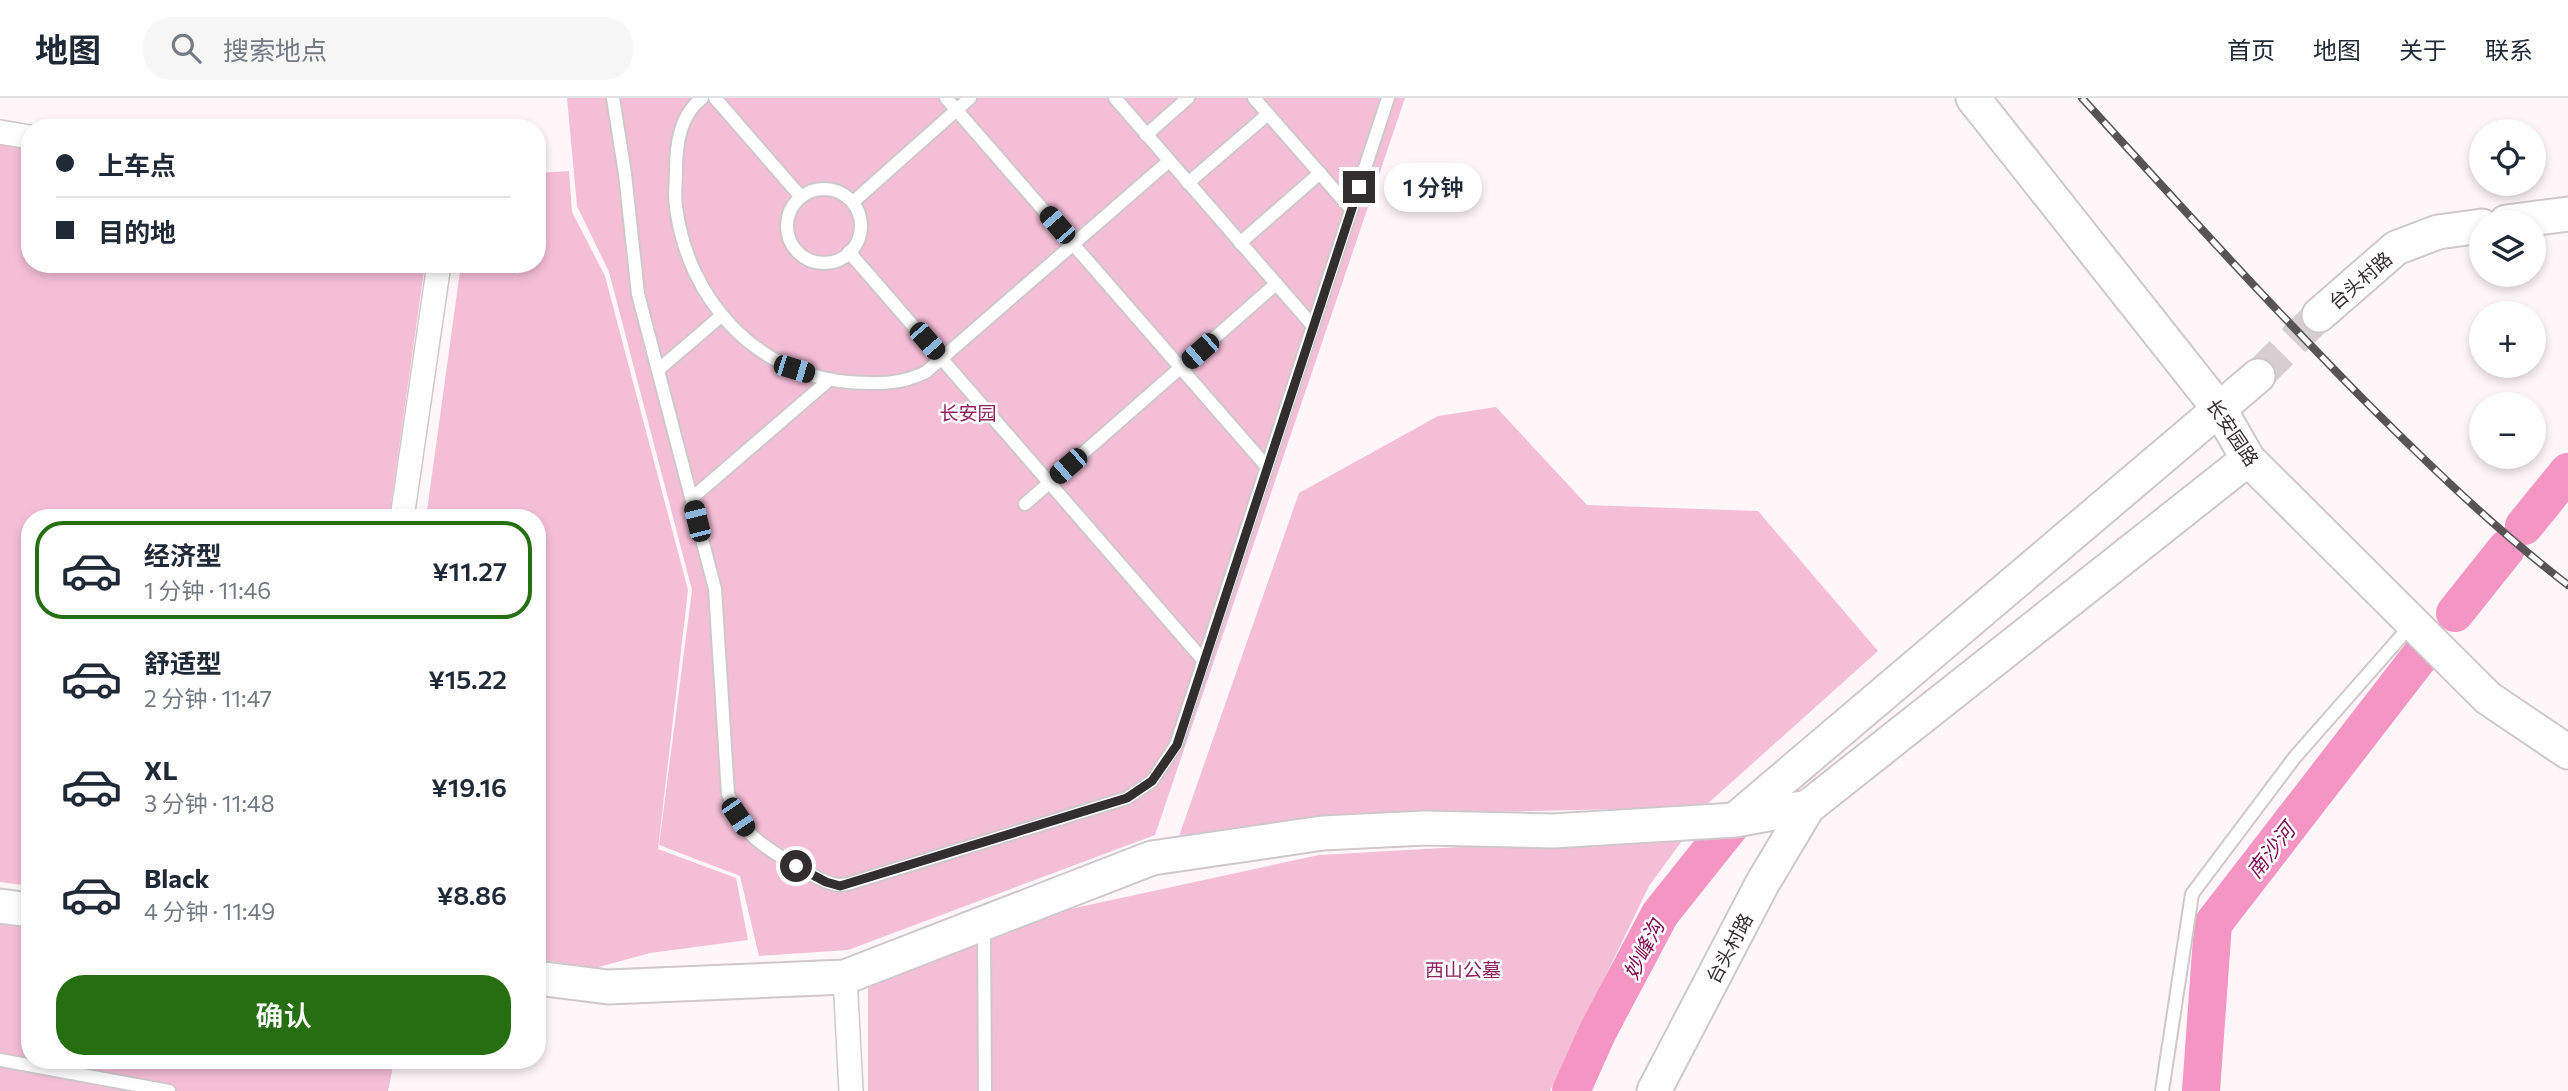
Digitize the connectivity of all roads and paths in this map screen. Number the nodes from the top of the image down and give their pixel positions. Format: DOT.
graph roads {
  1 [pos="613,98"];
  2 [pos="702,98"];
  3 [pos="715,98"];
  4 [pos="946,98"];
  5 [pos="970,98"];
  6 [pos="1115,98"];
  7 [pos="1188,98"];
  8 [pos="1254,98"];
  9 [pos="1388,98"];
  10 [pos="1973,98"];
  11 [pos="956,110"];
  12 [pos="1268,114"];
  13 [pos="0,132"];
  14 [pos="1146,135"];
  15 [pos="21,136"];
  16 [pos="1169,162"];
  17 [pos="1320,173"];
  18 [pos="1188,183"];
  19 [pos="801,197"];
  20 [pos="853,202"];
  21 [pos="1351,209"];
  22 [pos="2568,214"];
  23 [pos="2546,217"];
  24 [pos="2469,228"];
  25 [pos="1240,243"];
  26 [pos="1073,245"];
  27 [pos="849,252"];
  28 [pos="438,273"];
  29 [pos="1276,284"];
  30 [pos="2319,315"];
  31 [pos="721,316"];
  32 [pos="1313,326"];
  33 [pos="942,359"];
  34 [pos="1181,368"];
  35 [pos="658,370"];
  36 [pos="2258,376"];
  37 [pos="829,380"];
  38 [pos="2220,410"];
  39 [pos="2248,459"];
  40 [pos="1267,467"];
  41 [pos="1049,482"];
  42 [pos="692,498"];
  43 [pos="1025,503"];
  44 [pos="403,509"];
  45 [pos="2412,624"];
  46 [pos="1204,661"];
  47 [pos="2568,752"];
  48 [pos="1808,807"];
  49 [pos="1735,820"];
  50 [pos="0,906"];
  51 [pos="21,909"];
  52 [pos="984,923"];
  53 [pos="845,977"];
  54 [pos="546,979"];
  55 [pos="0,1060"];
  56 [pos="21,1064"];
  57 [pos="49,1069"];
  58 [pos="169,1091"];
  59 [pos="851,1091"];
  60 [pos="985,1091"];
  61 [pos="1654,1091"];
  62 [pos="2162,1091"];
  1 -- 35 [label="lane"];
  2 -- 31 [label="lane"];
  3 -- 19 [label="lane"];
  4 -- 11 [label="lane"];
  5 -- 11 [label="lane"];
  6 -- 14 [label="lane"];
  7 -- 14 [label="lane"];
  8 -- 12 [label="lane"];
  9 -- 21 [label="lane"];
  10 -- 38 [label="street, 长安园路"];
  11 -- 20 [label="lane"];
  11 -- 26 [label="lane"];
  12 -- 17 [label="lane"];
  12 -- 18 [label="lane"];
  13 -- 15 [label="street"];
  14 -- 16 [label="lane"];
  16 -- 18 [label="lane"];
  16 -- 26 [label="lane"];
  17 -- 21 [label="lane"];
  17 -- 25 [label="lane"];
  18 -- 25 [label="lane"];
  19 -- 20 [label="lane"];
  19 -- 27 [label="lane"];
  20 -- 27 [label="lane"];
  21 -- 32 [label="lane"];
  22 -- 23 [label="street"];
  24 -- 30 [label="street, 台头村路"];
  25 -- 29 [label="lane"];
  26 -- 33 [label="lane"];
  26 -- 34 [label="lane"];
  27 -- 33 [label="lane"];
  28 -- 44 [label="street"];
  29 -- 32 [label="lane"];
  29 -- 34 [label="lane"];
  31 -- 35 [label="lane"];
  31 -- 37 [label="lane"];
  32 -- 40 [label="lane"];
  33 -- 37 [label="lane"];
  33 -- 41 [label="lane"];
  34 -- 40 [label="lane"];
  34 -- 41 [label="lane"];
  35 -- 42 [label="lane"];
  36 -- 38 [label="street"];
  37 -- 42 [label="lane"];
  38 -- 39 [label="street, 长安园路"];
  38 -- 49 [label="street"];
  39 -- 45 [label="street, 长安园路"];
  39 -- 48 [label="street"];
  40 -- 46 [label="lane"];
  41 -- 43 [label="lane"];
  41 -- 46 [label="lane"];
  42 -- 46 [label="lane"];
  45 -- 47 [label="street, 长安园路"];
  45 -- 62 [label="lane"];
  48 -- 49 [label="street"];
  48 -- 61 [label="street, 台头村路"];
  49 -- 52 [label="street"];
  50 -- 51 [label="street"];
  52 -- 53 [label="street"];
  52 -- 60 [label="lane"];
  53 -- 54 [label="street"];
  53 -- 59 [label="street"];
  55 -- 56 [label="lane"];
  57 -- 58 [label="lane"];
}
